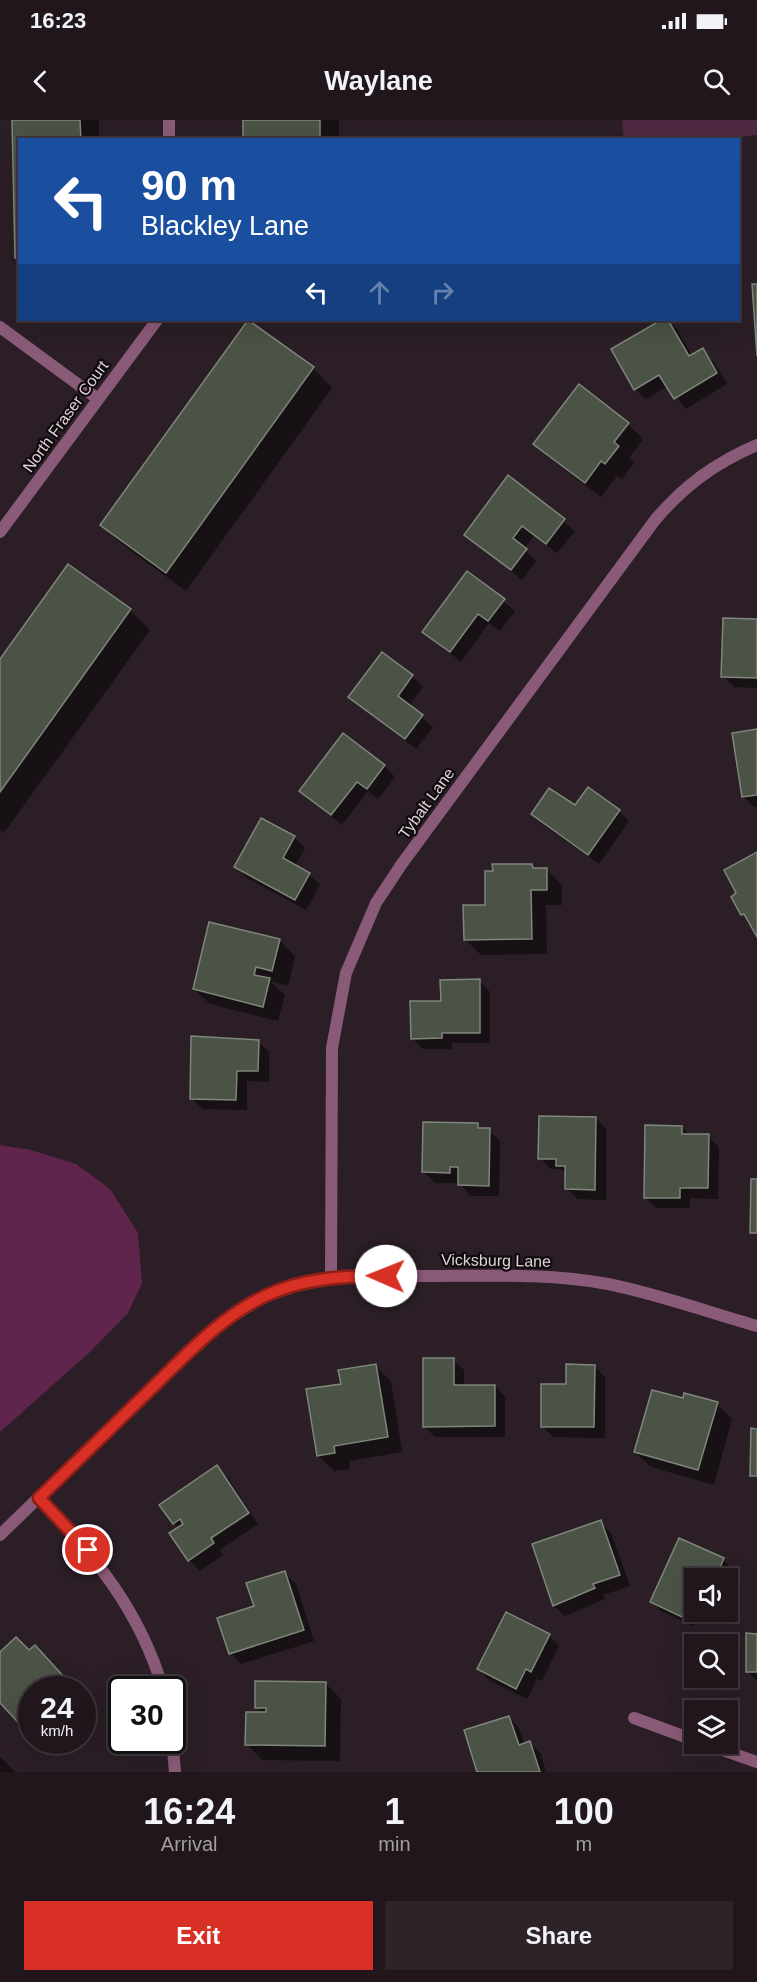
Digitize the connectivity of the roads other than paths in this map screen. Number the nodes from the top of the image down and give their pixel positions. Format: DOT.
graph roads {
  1 [pos="169,120"];
  2 [pos="169,138"];
  3 [pos="156,321"];
  4 [pos="0,327"];
  5 [pos="98,399"];
  6 [pos="757,445"];
  7 [pos="0,532"];
  8 [pos="331,1278"];
  9 [pos="757,1326"];
  10 [pos="39,1498"];
  11 [pos="0,1535"];
  12 [pos="158,1676"];
  13 [pos="634,1718"];
  14 [pos="684,1736"];
  15 [pos="173,1754"];
  16 [pos="734,1754"];
  17 [pos="757,1762"];
  18 [pos="175,1772"];
  1 -- 2 [label="street"];
  3 -- 5 [label="street, North Fraser Court"];
  4 -- 5 [label="street"];
  5 -- 7 [label="street, North Fraser Court"];
  6 -- 8 [label="street, Tybalt Lane"];
  8 -- 9 [label="street, Vicksburg Lane"];
  8 -- 10 [label="street, Vicksburg Lane"];
  10 -- 11 [label="street, Vicksburg Lane"];
  10 -- 12 [label="street"];
  13 -- 14 [label="street"];
  15 -- 18 [label="street"];
  16 -- 17 [label="street"];
}
